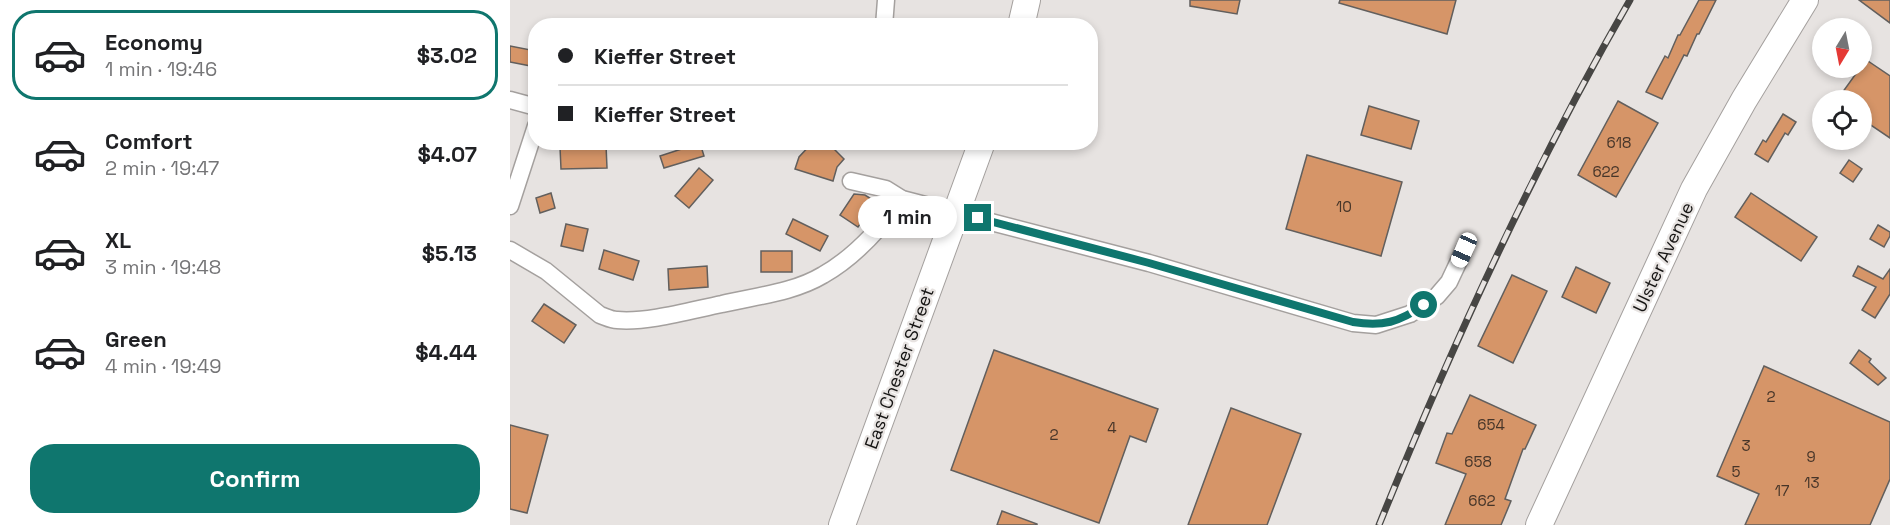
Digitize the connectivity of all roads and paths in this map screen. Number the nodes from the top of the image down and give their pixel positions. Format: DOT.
graph roads {
  1 [pos="886,0"];
  2 [pos="1027,0"];
  3 [pos="1806,0"];
  4 [pos="885,18"];
  5 [pos="1023,18"];
  6 [pos="510,100"];
  7 [pos="528,105"];
  8 [pos="528,150"];
  9 [pos="979,150"];
  10 [pos="851,181"];
  11 [pos="902,199"];
  12 [pos="510,206"];
  13 [pos="957,212"];
  14 [pos="510,250"];
  15 [pos="1464,250"];
  16 [pos="842,525"];
  17 [pos="1539,525"];
  1 -- 4 [label="street"];
  2 -- 5 [label="main road"];
  3 -- 17 [label="main road, Ulster Avenue"];
  6 -- 7 [label="street"];
  8 -- 12 [label="street"];
  9 -- 13 [label="main road, East Chester Street"];
  10 -- 11 [label="street"];
  11 -- 13 [label="street"];
  11 -- 14 [label="street"];
  13 -- 15 [label="street"];
  13 -- 16 [label="main road, East Chester Street"];
}
